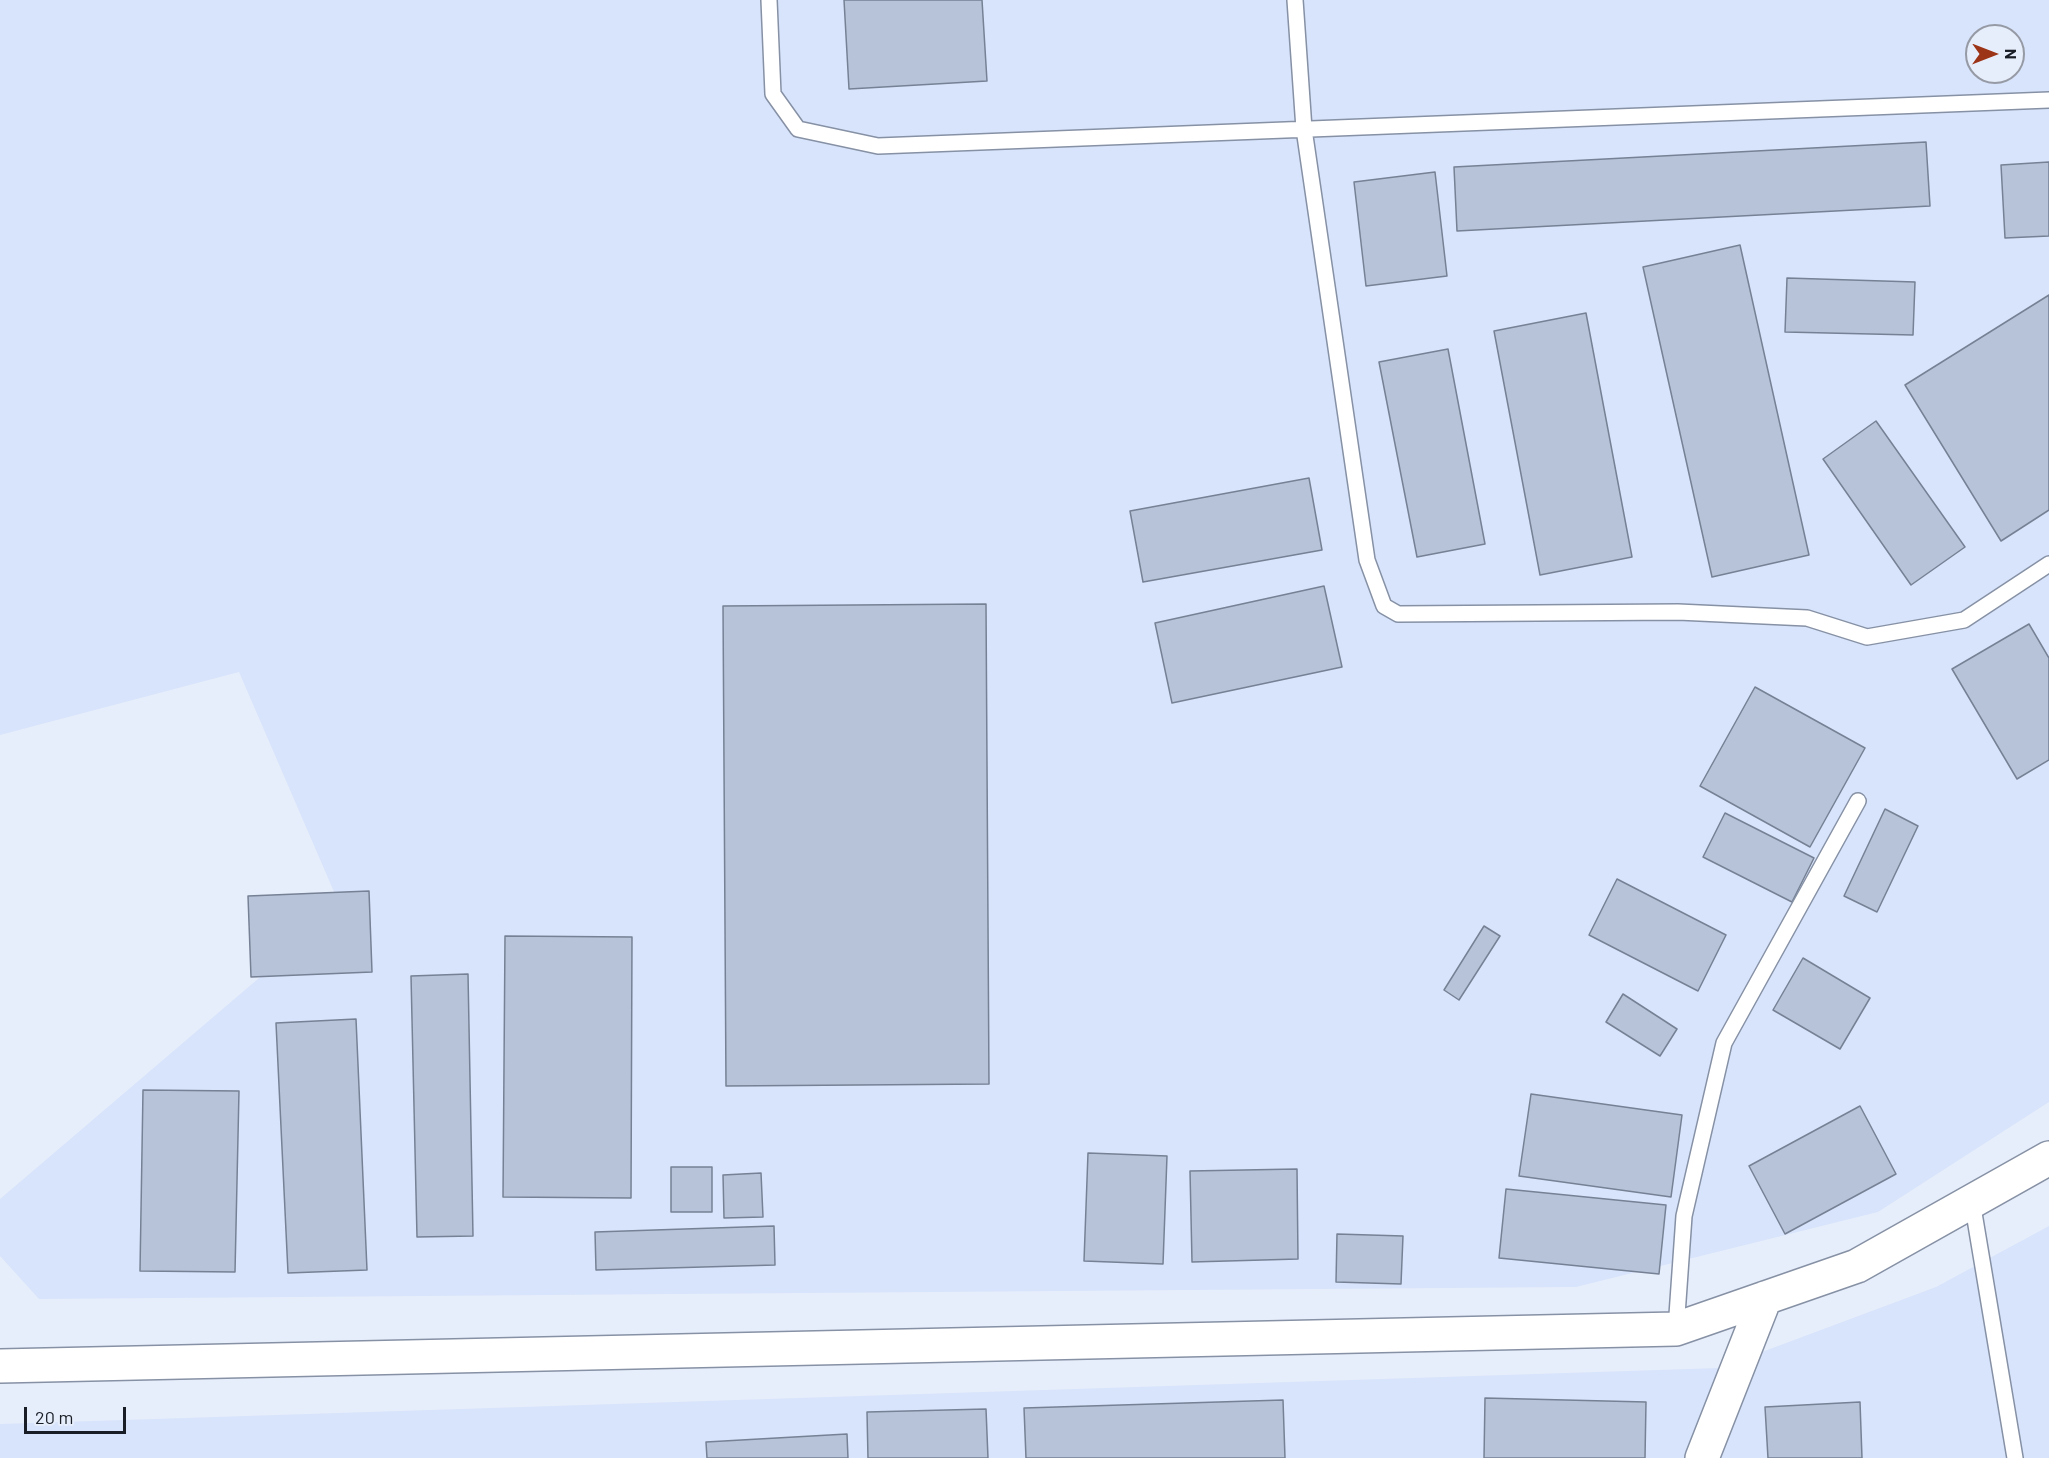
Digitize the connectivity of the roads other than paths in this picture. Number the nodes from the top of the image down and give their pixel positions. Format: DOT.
graph roads {
  1 [pos="769,0"];
  2 [pos="1295,0"];
  3 [pos="2049,100"];
  4 [pos="1304,129"];
  5 [pos="2049,564"];
  6 [pos="1858,801"];
  7 [pos="2049,1158"];
  8 [pos="1972,1201"];
  9 [pos="1765,1298"];
  10 [pos="1676,1329"];
  11 [pos="0,1366"];
  12 [pos="1702,1458"];
  13 [pos="2015,1458"];
  1 -- 4 [label="lane"];
  2 -- 4 [label="lane"];
  3 -- 4 [label="lane"];
  4 -- 5 [label="lane"];
  6 -- 10 [label="lane"];
  7 -- 8 [label="street"];
  8 -- 9 [label="street"];
  8 -- 13 [label="lane"];
  9 -- 10 [label="street"];
  9 -- 12 [label="street"];
  10 -- 11 [label="street"];
}
